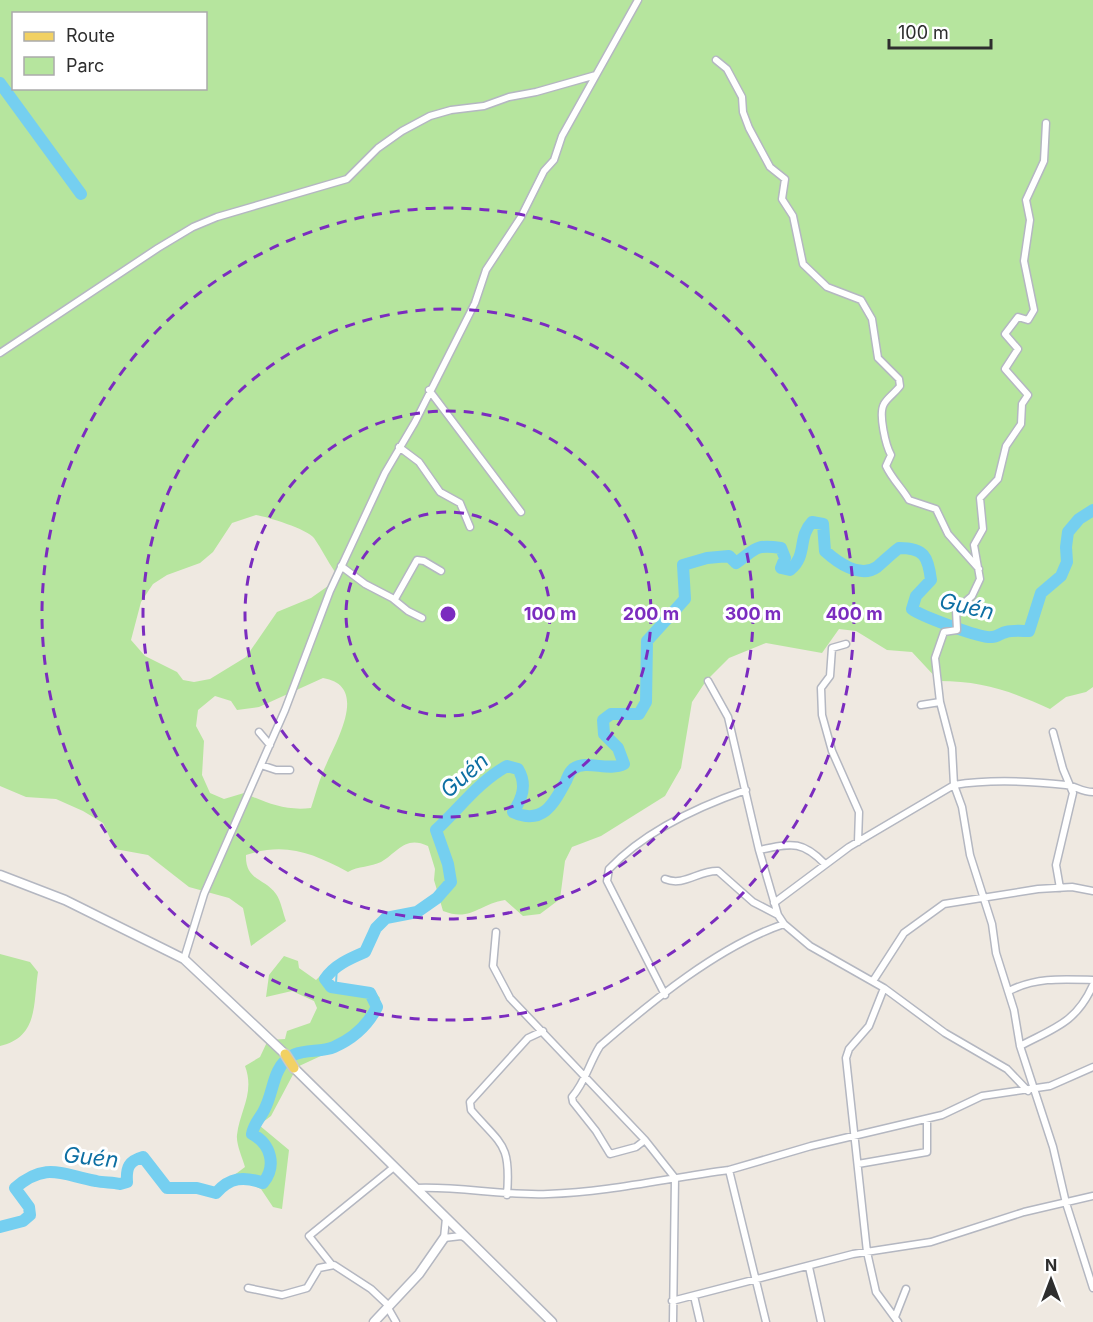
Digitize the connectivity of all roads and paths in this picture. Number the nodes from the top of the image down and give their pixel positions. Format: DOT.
graph roads {
  1 [pos="638,0"];
  2 [pos="717,60"];
  3 [pos="596,75"];
  4 [pos="1046,123"];
  5 [pos="0,353"];
  6 [pos="429,390"];
  7 [pos="399,447"];
  8 [pos="521,512"];
  9 [pos="470,527"];
  10 [pos="341,566"];
  11 [pos="441,571"];
  12 [pos="981,572"];
  13 [pos="395,599"];
  14 [pos="422,618"];
  15 [pos="846,644"];
  16 [pos="708,681"];
  17 [pos="940,702"];
  18 [pos="921,705"];
  19 [pos="260,732"];
  20 [pos="1053,732"];
  21 [pos="270,745"];
  22 [pos="261,765"];
  23 [pos="290,770"];
  24 [pos="954,785"];
  25 [pos="1071,786"];
  26 [pos="746,790"];
  27 [pos="1093,792"];
  28 [pos="858,842"];
  29 [pos="759,850"];
  30 [pos="825,864"];
  31 [pos="0,875"];
  32 [pos="665,879"];
  33 [pos="1060,888"];
  34 [pos="1093,891"];
  35 [pos="984,899"];
  36 [pos="774,903"];
  37 [pos="778,915"];
  38 [pos="784,924"];
  39 [pos="496,932"];
  40 [pos="184,959"];
  41 [pos="1093,980"];
  42 [pos="873,981"];
  43 [pos="1093,985"];
  44 [pos="884,988"];
  45 [pos="1009,991"];
  46 [pos="665,995"];
  47 [pos="543,1031"];
  48 [pos="1020,1046"];
  49 [pos="285,1054"];
  50 [pos="1093,1067"];
  51 [pos="294,1068"];
  52 [pos="585,1076"];
  53 [pos="1032,1090"];
  54 [pos="927,1119"];
  55 [pos="854,1137"];
  56 [pos="645,1140"];
  57 [pos="858,1164"];
  58 [pos="394,1167"];
  59 [pos="729,1170"];
  60 [pos="675,1178"];
  61 [pos="416,1188"];
  62 [pos="507,1195"];
  63 [pos="1093,1196"];
  64 [pos="1066,1203"];
  65 [pos="446,1218"];
  66 [pos="444,1238"];
  67 [pos="467,1239"];
  68 [pos="867,1252"];
  69 [pos="332,1265"];
  70 [pos="809,1267"];
  71 [pos="756,1281"];
  72 [pos="248,1288"];
  73 [pos="1093,1288"];
  74 [pos="906,1289"];
  75 [pos="694,1296"];
  76 [pos="672,1301"];
  77 [pos="389,1307"];
  78 [pos="896,1319"];
  79 [pos="374,1322"];
  80 [pos="396,1322"];
  81 [pos="552,1322"];
  82 [pos="673,1322"];
  83 [pos="700,1322"];
  84 [pos="766,1322"];
  85 [pos="821,1322"];
  1 -- 3 [label="street"];
  2 -- 12 [label="street"];
  3 -- 5 [label="street"];
  3 -- 6 [label="street"];
  4 -- 12 [label="street"];
  6 -- 7 [label="street"];
  6 -- 8 [label="street"];
  7 -- 9 [label="street"];
  7 -- 10 [label="street"];
  10 -- 13 [label="street"];
  10 -- 21 [label="street"];
  11 -- 13 [label="street"];
  12 -- 17 [label="street"];
  13 -- 14 [label="street"];
  15 -- 28 [label="street"];
  16 -- 26 [label="street"];
  17 -- 18 [label="street"];
  17 -- 24 [label="street"];
  19 -- 21 [label="street"];
  20 -- 25 [label="street"];
  21 -- 22 [label="street"];
  22 -- 23 [label="street"];
  22 -- 40 [label="street"];
  24 -- 25 [label="street"];
  24 -- 28 [label="street"];
  24 -- 35 [label="street"];
  25 -- 27 [label="street"];
  25 -- 33 [label="street"];
  26 -- 29 [label="street"];
  26 -- 46 [label="street"];
  28 -- 30 [label="street"];
  29 -- 30 [label="street"];
  29 -- 36 [label="street"];
  30 -- 36 [label="street"];
  31 -- 40 [label="main road"];
  32 -- 37 [label="street"];
  33 -- 34 [label="street"];
  33 -- 35 [label="street"];
  35 -- 42 [label="street"];
  35 -- 45 [label="street"];
  36 -- 37 [label="street"];
  37 -- 38 [label="street"];
  38 -- 42 [label="street"];
  38 -- 46 [label="street"];
  39 -- 47 [label="street"];
  40 -- 49 [label="main road"];
  41 -- 45 [label="street"];
  42 -- 44 [label="street"];
  43 -- 48 [label="street"];
  44 -- 53 [label="street"];
  44 -- 55 [label="street"];
  45 -- 48 [label="street"];
  46 -- 52 [label="street"];
  47 -- 52 [label="street"];
  47 -- 62 [label="street"];
  48 -- 53 [label="street"];
  49 -- 51 [label="main road"];
  50 -- 53 [label="street"];
  51 -- 58 [label="main road"];
  52 -- 56 [label="street"];
  52 -- 56 [label="street"];
  53 -- 54 [label="street"];
  53 -- 64 [label="street"];
  54 -- 55 [label="street"];
  54 -- 57 [label="street"];
  55 -- 57 [label="street"];
  55 -- 59 [label="street"];
  56 -- 60 [label="street"];
  57 -- 68 [label="street"];
  58 -- 61 [label="main road"];
  58 -- 69 [label="street"];
  59 -- 60 [label="street"];
  59 -- 71 [label="street"];
  60 -- 62 [label="street"];
  60 -- 76 [label="street"];
  61 -- 62 [label="street"];
  61 -- 65 [label="main road"];
  63 -- 64 [label="street"];
  64 -- 68 [label="street"];
  64 -- 73 [label="street"];
  65 -- 66 [label="street"];
  65 -- 67 [label="main road"];
  66 -- 67 [label="street"];
  66 -- 77 [label="main road"];
  67 -- 81 [label="main road"];
  68 -- 70 [label="street"];
  68 -- 78 [label="street"];
  69 -- 72 [label="street"];
  69 -- 77 [label="street"];
  70 -- 71 [label="street"];
  70 -- 85 [label="street"];
  71 -- 75 [label="street"];
  71 -- 84 [label="street"];
  74 -- 78 [label="street"];
  75 -- 76 [label="street"];
  75 -- 83 [label="street"];
  76 -- 82 [label="street"];
  77 -- 79 [label="main road"];
  77 -- 80 [label="street"];
}
